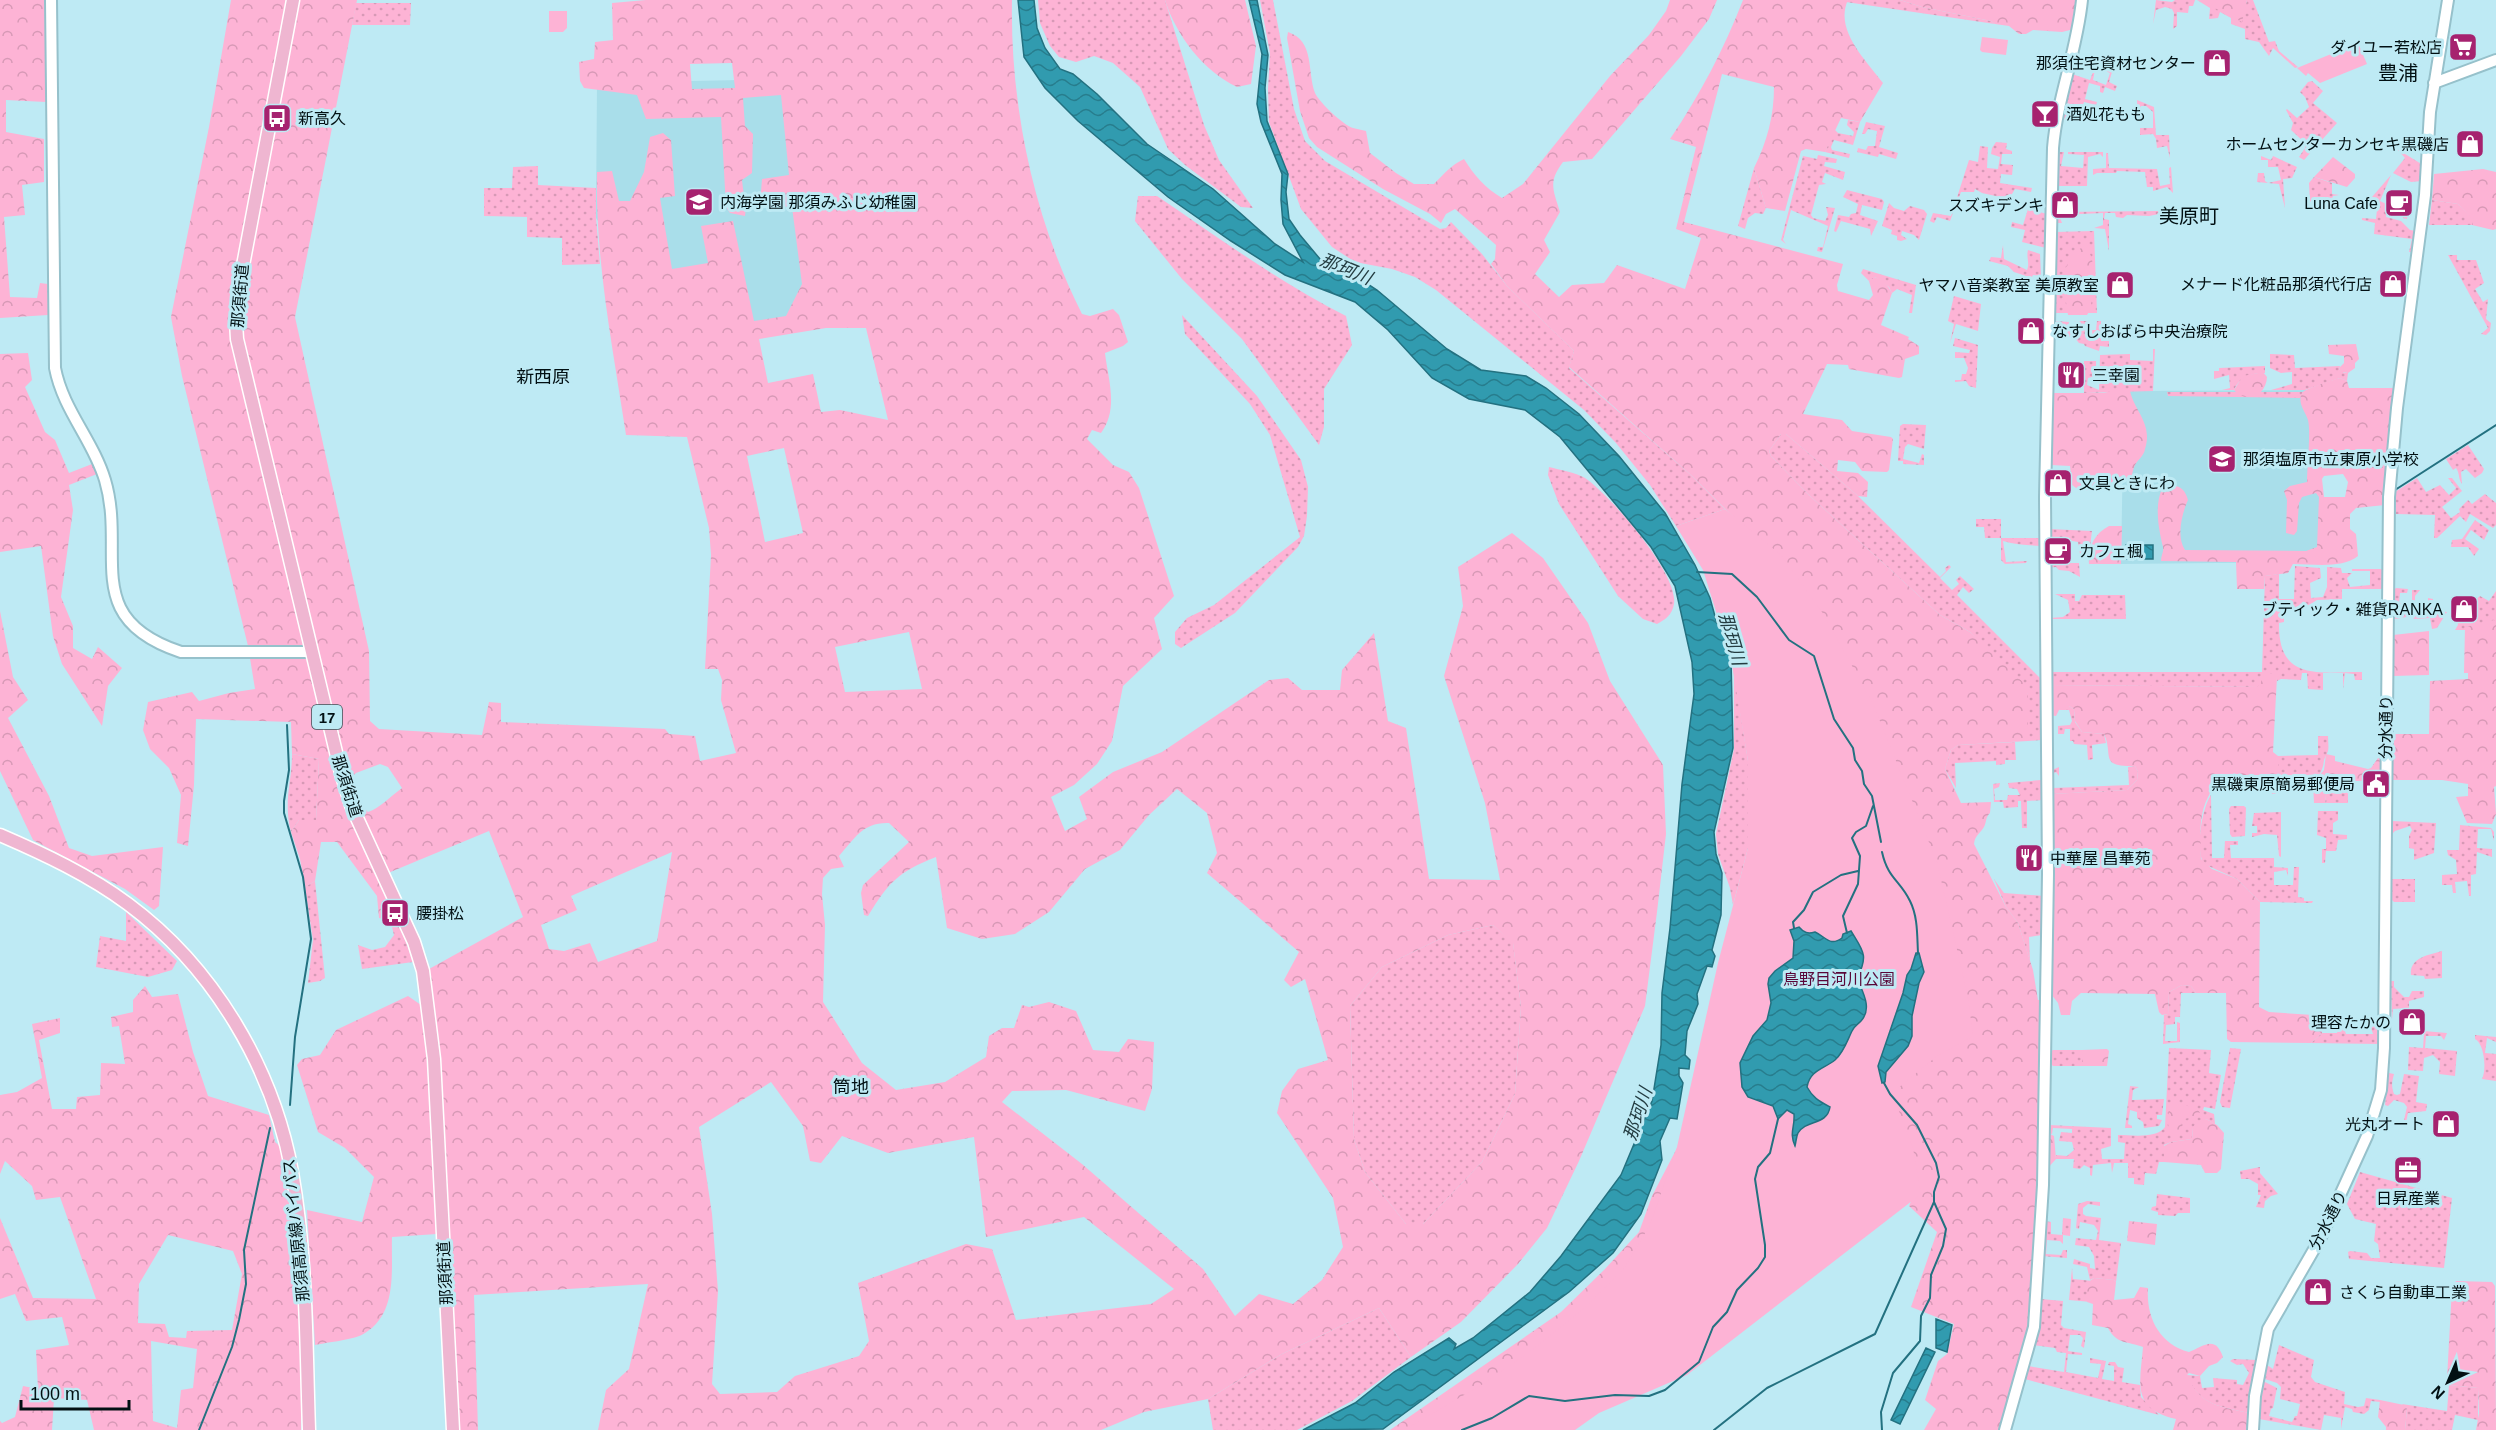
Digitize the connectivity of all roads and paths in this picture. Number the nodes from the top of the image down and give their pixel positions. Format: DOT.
graph roads {
  1 [pos="51,0"];
  2 [pos="293,0"];
  3 [pos="2082,0"];
  4 [pos="2448,0"];
  5 [pos="2496,60"];
  6 [pos="2434,83"];
  7 [pos="312,652"];
  8 [pos="0,835"];
  9 [pos="309,1430"];
  10 [pos="453,1430"];
  11 [pos="2005,1430"];
  12 [pos="2253,1430"];
  1 -- 7 [label="street"];
  2 -- 7 [label="main road, 那須街道 / 17"];
  3 -- 11 [label="street"];
  4 -- 6 [label="street, 分水通り"];
  5 -- 6 [label="street"];
  6 -- 12 [label="street, 分水通り"];
  7 -- 10 [label="main road, 那須街道 / 17"];
  8 -- 9 [label="main road, 那須高原線バイパス"];
}
